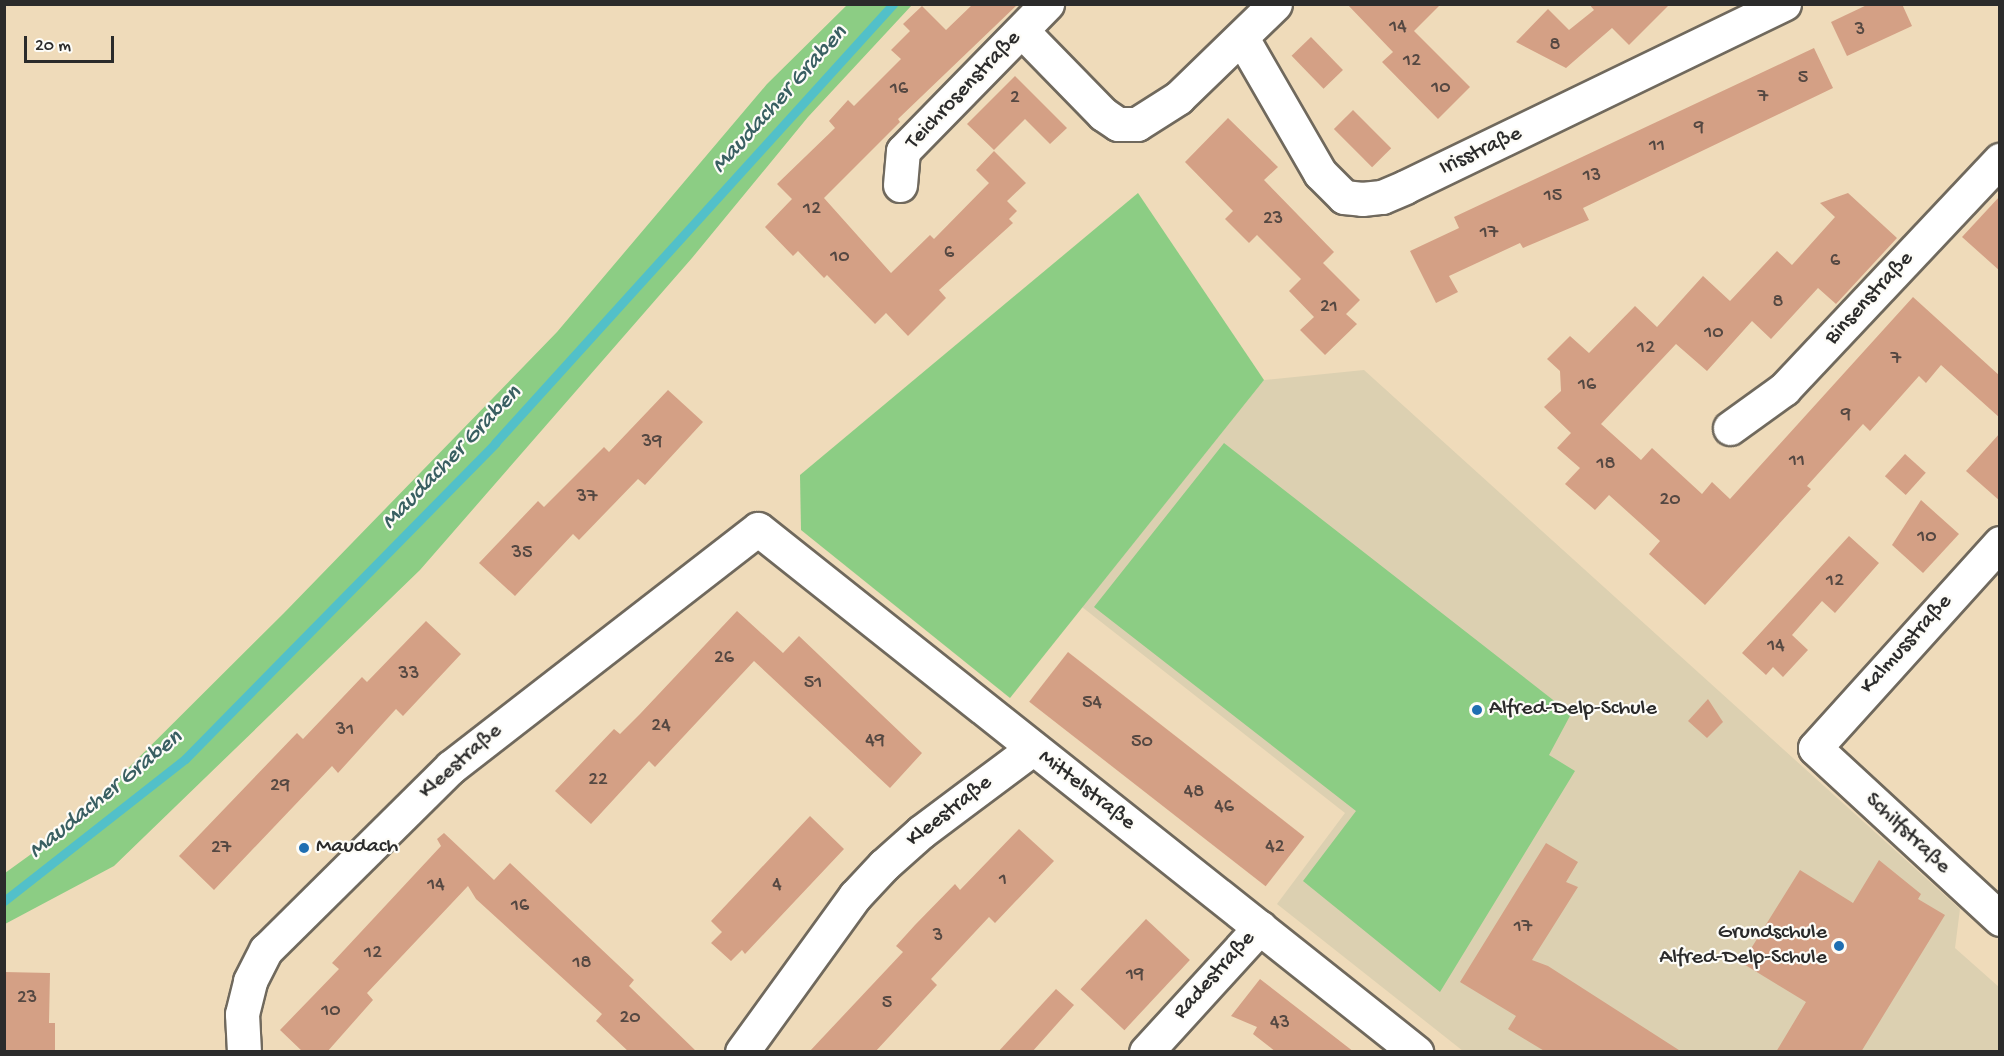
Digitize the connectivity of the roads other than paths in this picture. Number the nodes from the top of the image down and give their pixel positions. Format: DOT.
graph roads {
  1 [pos="1047,4"];
  2 [pos="1275,4"];
  3 [pos="1784,4"];
  4 [pos="1022,31"];
  5 [pos="1242,38"];
  6 [pos="2000,160"];
  7 [pos="900,185"];
  8 [pos="1730,428"];
  9 [pos="758,529"];
  10 [pos="2000,543"];
  11 [pos="1815,748"];
  12 [pos="1032,749"];
  13 [pos="2000,919"];
  14 [pos="1260,927"];
  15 [pos="244,1052"];
  16 [pos="742,1052"];
  17 [pos="1146,1052"];
  18 [pos="1416,1052"];
  1 -- 4 [label="street, Teichrosenstraße"];
  2 -- 5 [label="street"];
  3 -- 5 [label="street, Irisstraße"];
  4 -- 5 [label="street"];
  4 -- 7 [label="street, Teichrosenstraße"];
  6 -- 8 [label="street, Binsenstraße"];
  9 -- 12 [label="street, Mittelstraße"];
  9 -- 15 [label="street, Kleestraße"];
  10 -- 11 [label="street, Kalmusstraße"];
  11 -- 13 [label="street, Schilfstraße"];
  12 -- 14 [label="street, Mittelstraße"];
  12 -- 16 [label="street, Kleestraße"];
  14 -- 17 [label="street, Radestraße"];
  14 -- 18 [label="street, Mittelstraße"];
}
